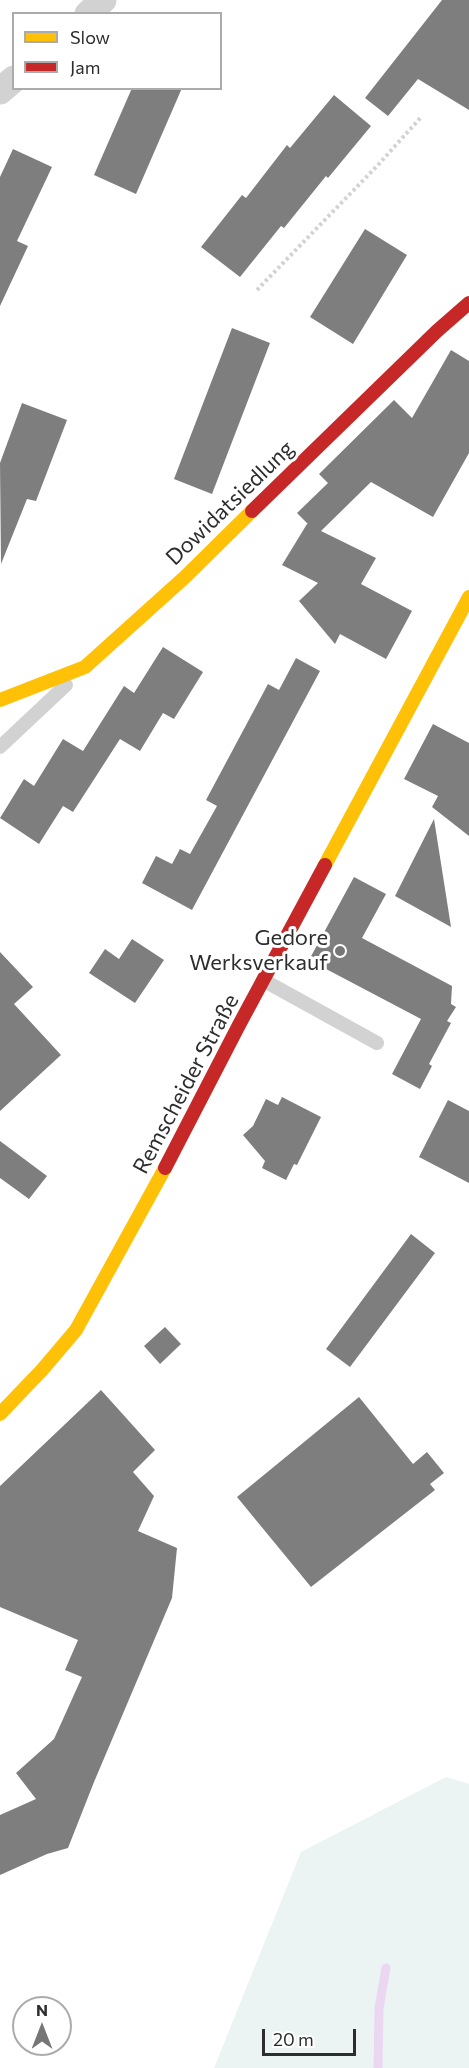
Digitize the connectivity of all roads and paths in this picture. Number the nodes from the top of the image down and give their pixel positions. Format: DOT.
graph roads {
  1 [pos="103,0"];
  2 [pos="90,12"];
  3 [pos="12,81"];
  4 [pos="0,91"];
  5 [pos="422,116"];
  6 [pos="257,290"];
  7 [pos="469,303"];
  8 [pos="469,597"];
  9 [pos="85,668"];
  10 [pos="0,700"];
  11 [pos="0,747"];
  12 [pos="263,981"];
  13 [pos="377,1043"];
  14 [pos="0,1414"];
  1 -- 2 [label="street"];
  3 -- 4 [label="street"];
  5 -- 6 [label="path"];
  7 -- 9 [label="main road, Dowidatsiedlung"];
  8 -- 12 [label="main road, Remscheider Straße"];
  9 -- 10 [label="main road, Dowidatsiedlung"];
  9 -- 11 [label="lane"];
  12 -- 13 [label="lane"];
  12 -- 14 [label="main road, Remscheider Straße"];
}
